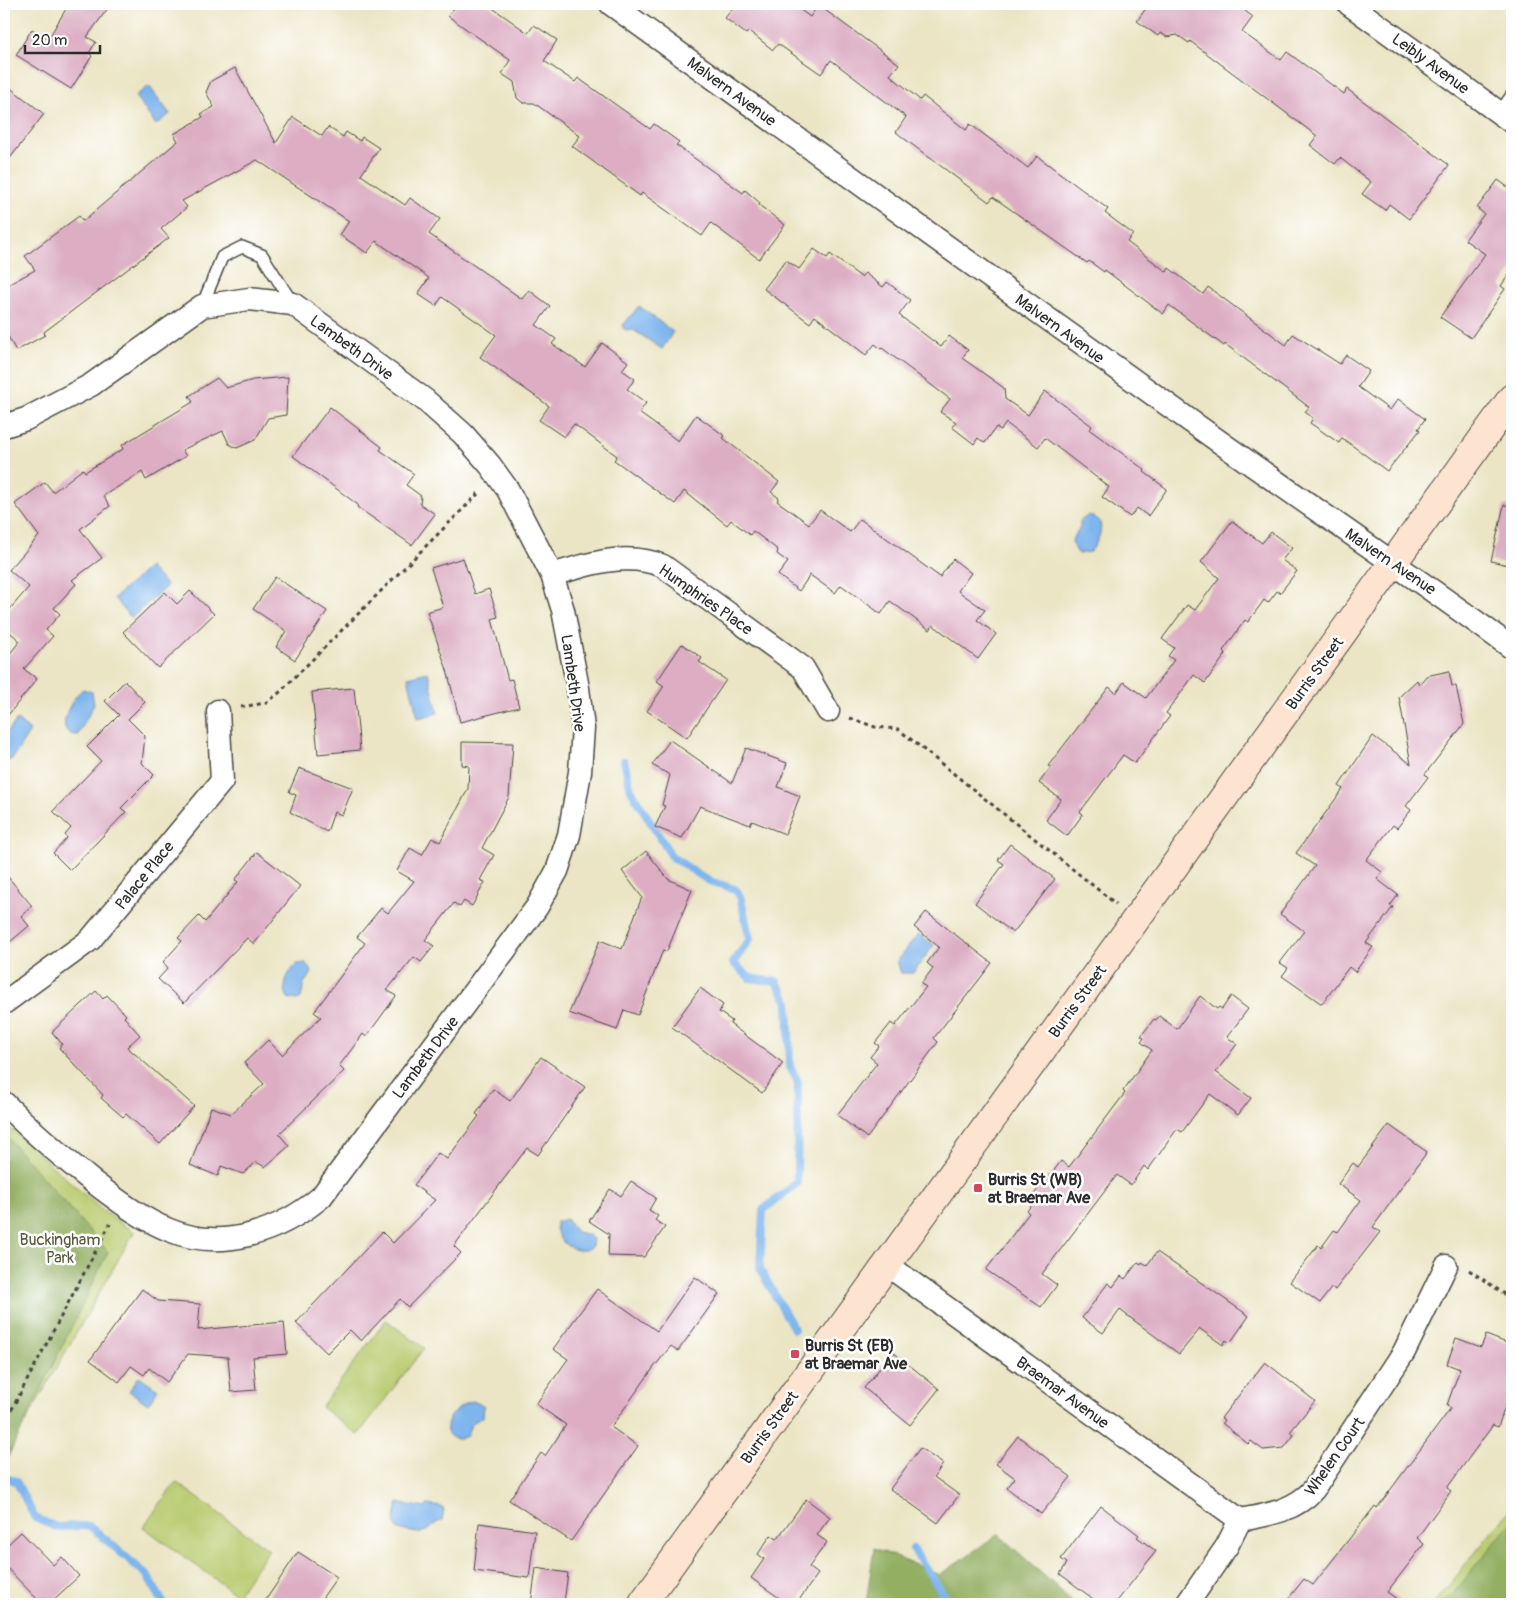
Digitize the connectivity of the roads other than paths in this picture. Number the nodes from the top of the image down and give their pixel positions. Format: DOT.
graph roads {
  1 [pos="611,4"];
  2 [pos="1349,4"];
  3 [pos="1508,110"];
  4 [pos="294,304"];
  5 [pos="202,306"];
  6 [pos="1512,398"];
  7 [pos="4,426"];
  8 [pos="1393,564"];
  9 [pos="552,574"];
  10 [pos="1512,648"];
  11 [pos="218,711"];
  12 [pos="828,711"];
  13 [pos="4,1003"];
  14 [pos="4,1103"];
  15 [pos="886,1264"];
  16 [pos="1446,1266"];
  17 [pos="1240,1520"];
  18 [pos="642,1604"];
  19 [pos="1187,1604"];
  1 -- 8 [label="street, Malvern Avenue"];
  2 -- 3 [label="street, Leibly Avenue"];
  4 -- 5 [label="street, Lambeth Drive"];
  4 -- 5 [label="lane"];
  4 -- 9 [label="street, Lambeth Drive"];
  5 -- 7 [label="street, Lambeth Drive"];
  6 -- 8 [label="street, Burris Street"];
  8 -- 10 [label="street, Malvern Avenue"];
  8 -- 15 [label="street, Burris Street"];
  9 -- 12 [label="street, Humphries Place"];
  9 -- 14 [label="street, Lambeth Drive"];
  11 -- 13 [label="street, Palace Place"];
  15 -- 17 [label="street, Braemar Avenue"];
  15 -- 18 [label="street, Burris Street"];
  16 -- 17 [label="street, Whelen Court"];
  17 -- 19 [label="street"];
}
